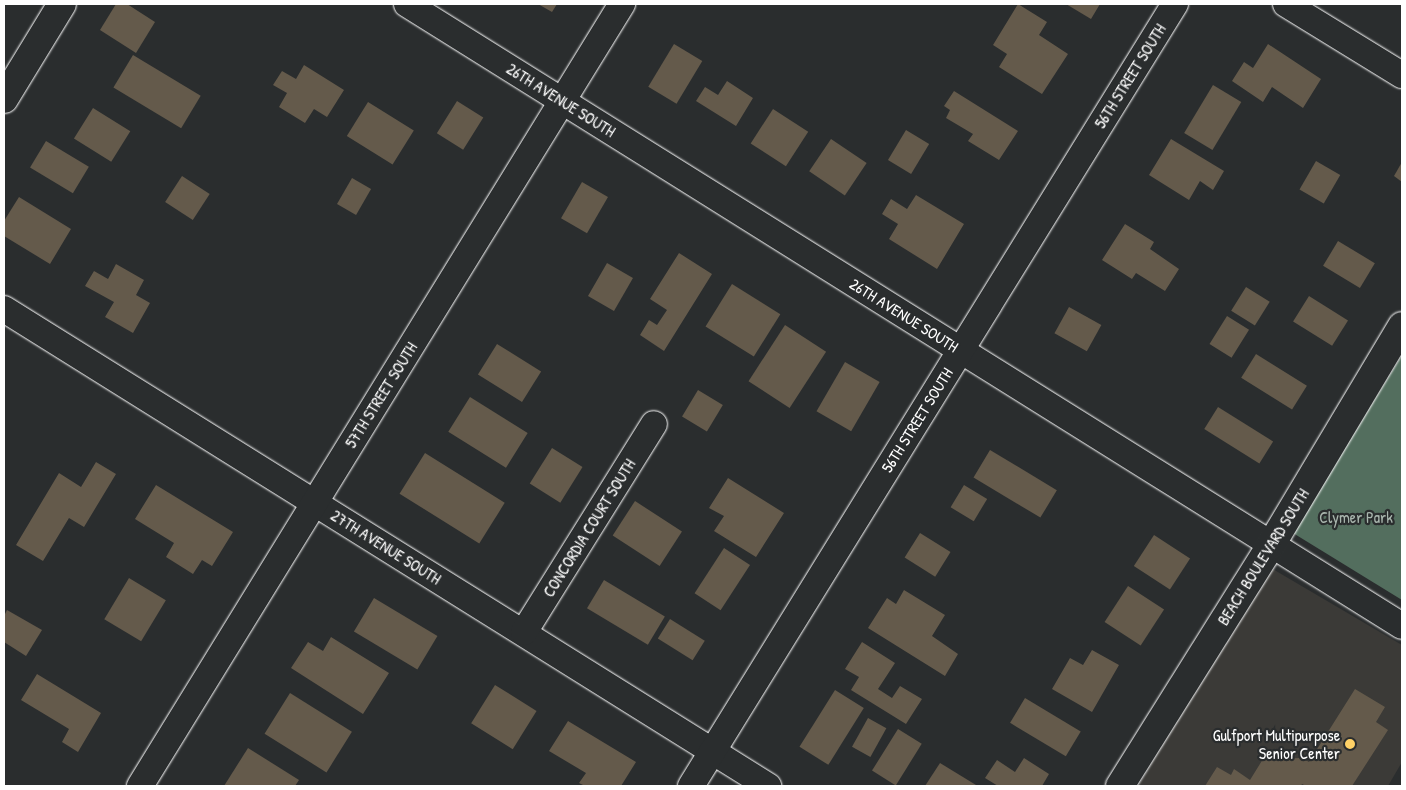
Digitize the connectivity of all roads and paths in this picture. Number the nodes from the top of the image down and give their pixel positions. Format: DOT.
graph roads {
  1 [pos="62,4"];
  2 [pos="407,4"];
  3 [pos="622,4"];
  4 [pos="1175,4"];
  5 [pos="1286,4"];
  6 [pos="1402,75"];
  7 [pos="4,99"];
  8 [pos="563,101"];
  9 [pos="4,309"];
  10 [pos="1402,326"];
  11 [pos="960,350"];
  12 [pos="654,424"];
  13 [pos="314,503"];
  14 [pos="1271,545"];
  15 [pos="1402,626"];
  16 [pos="524,632"];
  17 [pos="712,752"];
  18 [pos="140,786"];
  19 [pos="691,786"];
  20 [pos="768,786"];
  21 [pos="1120,786"];
  1 -- 7 [label="street"];
  2 -- 8 [label="street, 26TH AVENUE SOUTH"];
  3 -- 8 [label="street, 57TH STREET SOUTH"];
  4 -- 11 [label="street, 56TH STREET SOUTH"];
  5 -- 6 [label="street"];
  8 -- 11 [label="street, 26TH AVENUE SOUTH"];
  8 -- 13 [label="street, 57TH STREET SOUTH"];
  9 -- 13 [label="street, 27TH AVENUE SOUTH"];
  10 -- 14 [label="street, BEACH BOULEVARD SOUTH"];
  11 -- 14 [label="street, 26TH AVENUE SOUTH"];
  11 -- 17 [label="street, 56TH STREET SOUTH"];
  12 -- 16 [label="street, CONCORDIA COURT SOUTH"];
  13 -- 16 [label="street, 27TH AVENUE SOUTH"];
  13 -- 18 [label="street, 57TH STREET SOUTH"];
  14 -- 15 [label="street, 26TH AVENUE SOUTH"];
  14 -- 21 [label="street, BEACH BOULEVARD SOUTH"];
  16 -- 17 [label="street, 27TH AVENUE SOUTH"];
  17 -- 19 [label="street, 56TH STREET SOUTH"];
  17 -- 20 [label="street, 27TH AVENUE SOUTH"];
}
